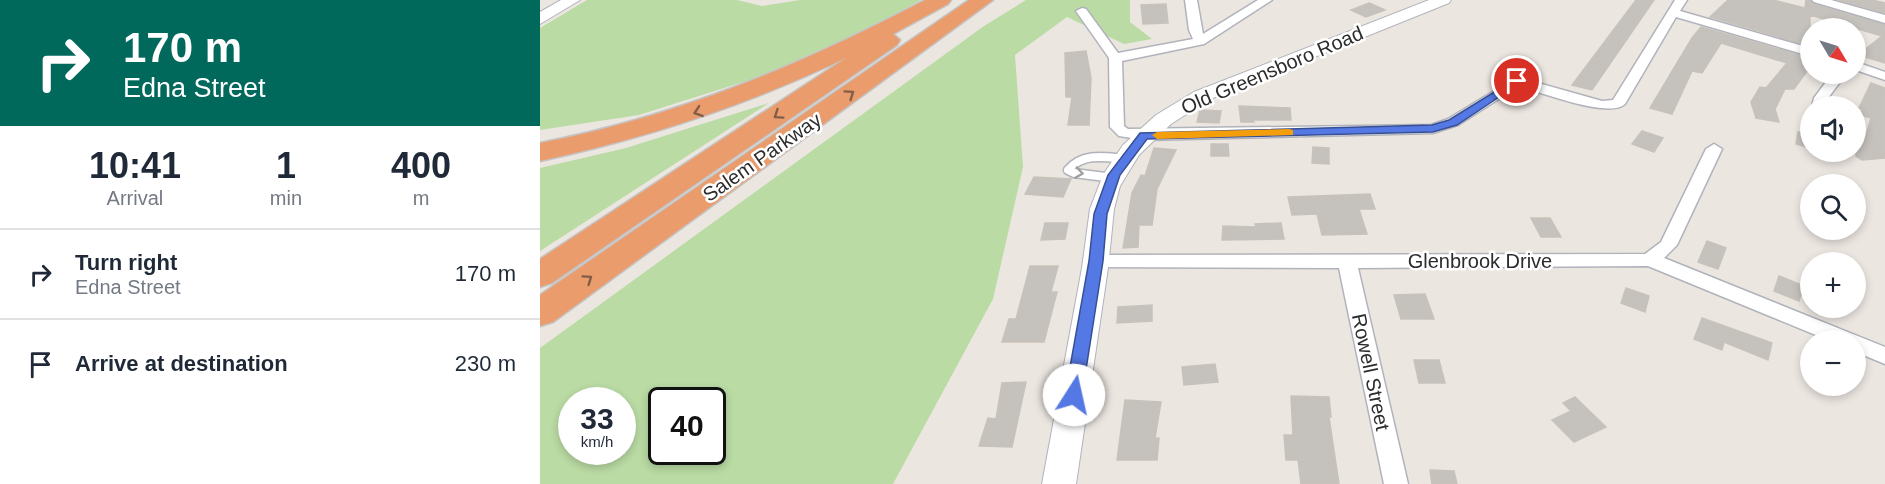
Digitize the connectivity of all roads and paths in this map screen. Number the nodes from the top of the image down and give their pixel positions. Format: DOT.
graph roads {
  1 [pos="572,0"];
  2 [pos="983,0"];
  3 [pos="992,0"];
  4 [pos="1191,0"];
  5 [pos="1266,0"];
  6 [pos="1443,0"];
  7 [pos="1681,0"];
  8 [pos="1818,0"];
  9 [pos="947,8"];
  10 [pos="1082,11"];
  11 [pos="1674,13"];
  12 [pos="540,19"];
  13 [pos="1885,19"];
  14 [pos="1200,41"];
  15 [pos="1800,49"];
  16 [pos="1115,58"];
  17 [pos="1866,69"];
  18 [pos="1885,76"];
  19 [pos="1144,135"];
  20 [pos="1714,149"];
  21 [pos="540,152"];
  22 [pos="1120,169"];
  23 [pos="1347,260"];
  24 [pos="1650,260"];
  25 [pos="1096,261"];
  26 [pos="540,275"];
  27 [pos="540,313"];
  28 [pos="1822,330"];
  29 [pos="1866,348"];
  30 [pos="1885,356"];
  31 [pos="1059,484"];
  32 [pos="1396,484"];
  1 -- 12 [label="street"];
  2 -- 9 [label="highway, Salem Parkway"];
  3 -- 9 [label="highway"];
  4 -- 14 [label="street"];
  5 -- 14 [label="street"];
  6 -- 19 [label="street, Old Greensboro Road"];
  7 -- 11 [label="street"];
  8 -- 13 [label="street"];
  9 -- 21 [label="highway, one-way"];
  9 -- 26 [label="highway, Salem Parkway, one-way"];
  27 -- 9 [label="highway, Salem Parkway, one-way"];
  10 -- 16 [label="street"];
  11 -- 15 [label="street"];
  11 -- 19 [label="street"];
  14 -- 16 [label="street"];
  16 -- 19 [label="street"];
  17 -- 18 [label="street"];
  19 -- 22 [label="street, Old Greensboro Road"];
  20 -- 24 [label="street"];
  22 -- 22 [label="lane, one-way"];
  22 -- 25 [label="street, Old Greensboro Road"];
  23 -- 24 [label="street, Glenbrook Drive"];
  23 -- 25 [label="street, Glenbrook Drive"];
  23 -- 32 [label="street, Rowell Street"];
  24 -- 28 [label="street, Glenbrook Drive"];
  25 -- 31 [label="street, Old Greensboro Road"];
  29 -- 30 [label="street"];
}
